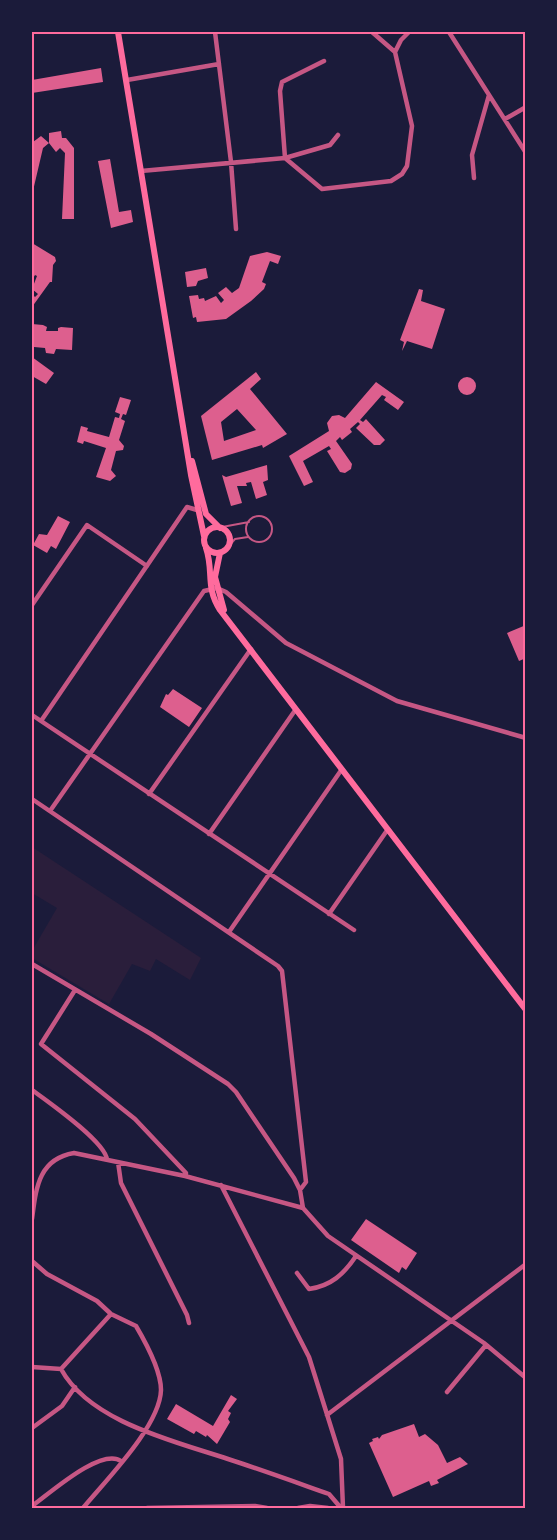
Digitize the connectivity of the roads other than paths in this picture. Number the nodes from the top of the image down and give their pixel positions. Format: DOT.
graph roads {
  1 [pos="118,32"];
  2 [pos="215,32"];
  3 [pos="372,32"];
  4 [pos="409,32"];
  5 [pos="449,32"];
  6 [pos="395,52"];
  7 [pos="324,61"];
  8 [pos="219,64"];
  9 [pos="127,80"];
  10 [pos="489,95"];
  11 [pos="525,107"];
  12 [pos="504,118"];
  13 [pos="338,135"];
  14 [pos="525,153"];
  15 [pos="285,159"];
  16 [pos="231,162"];
  17 [pos="141,171"];
  18 [pos="474,178"];
  19 [pos="236,229"];
  20 [pos="189,452"];
  21 [pos="197,510"];
  22 [pos="249,522"];
  23 [pos="220,528"];
  24 [pos="204,536"];
  25 [pos="248,537"];
  26 [pos="228,547"];
  27 [pos="206,548"];
  28 [pos="220,553"];
  29 [pos="147,566"];
  30 [pos="213,588"];
  31 [pos="32,606"];
  32 [pos="251,649"];
  33 [pos="296,710"];
  34 [pos="32,715"];
  35 [pos="41,721"];
  36 [pos="525,738"];
  37 [pos="90,754"];
  38 [pos="342,769"];
  39 [pos="149,794"];
  40 [pos="32,799"];
  41 [pos="50,811"];
  42 [pos="388,829"];
  43 [pos="209,834"];
  44 [pos="269,875"];
  45 [pos="329,914"];
  46 [pos="354,930"];
  47 [pos="229,933"];
  48 [pos="32,964"];
  49 [pos="75,990"];
  50 [pos="523,1002"];
  51 [pos="525,1010"];
  52 [pos="32,1090"];
  53 [pos="107,1160"];
  54 [pos="118,1162"];
  55 [pos="185,1176"];
  56 [pos="221,1185"];
  57 [pos="300,1190"];
  58 [pos="303,1208"];
  59 [pos="32,1219"];
  60 [pos="356,1256"];
  61 [pos="32,1261"];
  62 [pos="525,1264"];
  63 [pos="297,1273"];
  64 [pos="111,1314"];
  65 [pos="450,1321"];
  66 [pos="189,1323"];
  67 [pos="486,1345"];
  68 [pos="32,1366"];
  69 [pos="525,1367"];
  70 [pos="61,1369"];
  71 [pos="519,1372"];
  72 [pos="525,1378"];
  73 [pos="75,1387"];
  74 [pos="447,1392"];
  75 [pos="327,1415"];
  76 [pos="32,1428"];
  77 [pos="144,1431"];
  78 [pos="121,1461"];
  79 [pos="32,1506"];
  80 [pos="83,1509"];
  81 [pos="147,1509"];
  82 [pos="267,1509"];
  83 [pos="298,1509"];
  84 [pos="328,1509"];
  85 [pos="342,1509"];
  1 -- 9 [label="main road"];
  2 -- 8 [label="street"];
  3 -- 6 [label="street"];
  4 -- 6 [label="street"];
  5 -- 10 [label="street"];
  6 -- 15 [label="street"];
  7 -- 15 [label="street"];
  8 -- 9 [label="street"];
  8 -- 16 [label="street"];
  9 -- 17 [label="main road"];
  10 -- 12 [label="street"];
  10 -- 18 [label="street"];
  11 -- 12 [label="street"];
  12 -- 14 [label="street"];
  13 -- 15 [label="street"];
  15 -- 16 [label="street"];
  16 -- 17 [label="street"];
  16 -- 19 [label="street"];
  17 -- 20 [label="main road"];
  20 -- 21 [label="main road"];
  20 -- 23 [label="main road"];
  21 -- 24 [label="main road"];
  21 -- 29 [label="street"];
  22 -- 23 [label="lane"];
  22 -- 25 [label="lane"];
  22 -- 25 [label="lane"];
  23 -- 24 [label="main road"];
  23 -- 26 [label="main road"];
  24 -- 27 [label="main road"];
  25 -- 26 [label="lane"];
  26 -- 28 [label="main road"];
  27 -- 28 [label="main road"];
  27 -- 30 [label="main road"];
  28 -- 30 [label="main road"];
  29 -- 31 [label="street"];
  29 -- 35 [label="street"];
  30 -- 32 [label="main road"];
  30 -- 36 [label="street"];
  30 -- 37 [label="street"];
  32 -- 33 [label="main road"];
  32 -- 39 [label="street"];
  33 -- 38 [label="main road"];
  33 -- 43 [label="street"];
  34 -- 35 [label="street"];
  35 -- 37 [label="street"];
  37 -- 39 [label="street"];
  37 -- 41 [label="street"];
  38 -- 42 [label="main road"];
  38 -- 44 [label="street"];
  39 -- 43 [label="street"];
  40 -- 41 [label="street"];
  41 -- 47 [label="street"];
  42 -- 45 [label="street"];
  42 -- 50 [label="main road"];
  43 -- 44 [label="street"];
  44 -- 45 [label="street"];
  44 -- 47 [label="street"];
  45 -- 46 [label="street"];
  47 -- 57 [label="street"];
  48 -- 49 [label="street"];
  49 -- 55 [label="street"];
  49 -- 57 [label="street"];
  50 -- 51 [label="main road"];
  52 -- 53 [label="street"];
  53 -- 54 [label="street"];
  53 -- 59 [label="street"];
  54 -- 55 [label="street"];
  54 -- 66 [label="street"];
  55 -- 56 [label="street"];
  56 -- 58 [label="street"];
  56 -- 75 [label="street"];
  57 -- 58 [label="street"];
  58 -- 60 [label="street"];
  60 -- 63 [label="street"];
  60 -- 65 [label="street"];
  61 -- 64 [label="street"];
  62 -- 65 [label="street"];
  64 -- 70 [label="street"];
  64 -- 77 [label="street"];
  65 -- 67 [label="street"];
  65 -- 75 [label="street"];
  67 -- 71 [label="street"];
  67 -- 74 [label="street"];
  68 -- 70 [label="street"];
  69 -- 71 [label="street"];
  70 -- 73 [label="street"];
  71 -- 72 [label="street"];
  73 -- 76 [label="street"];
  73 -- 77 [label="street"];
  75 -- 85 [label="street"];
  77 -- 78 [label="street"];
  77 -- 85 [label="street"];
  78 -- 79 [label="street"];
  78 -- 80 [label="street"];
  81 -- 82 [label="street"];
  83 -- 84 [label="street"];
}
